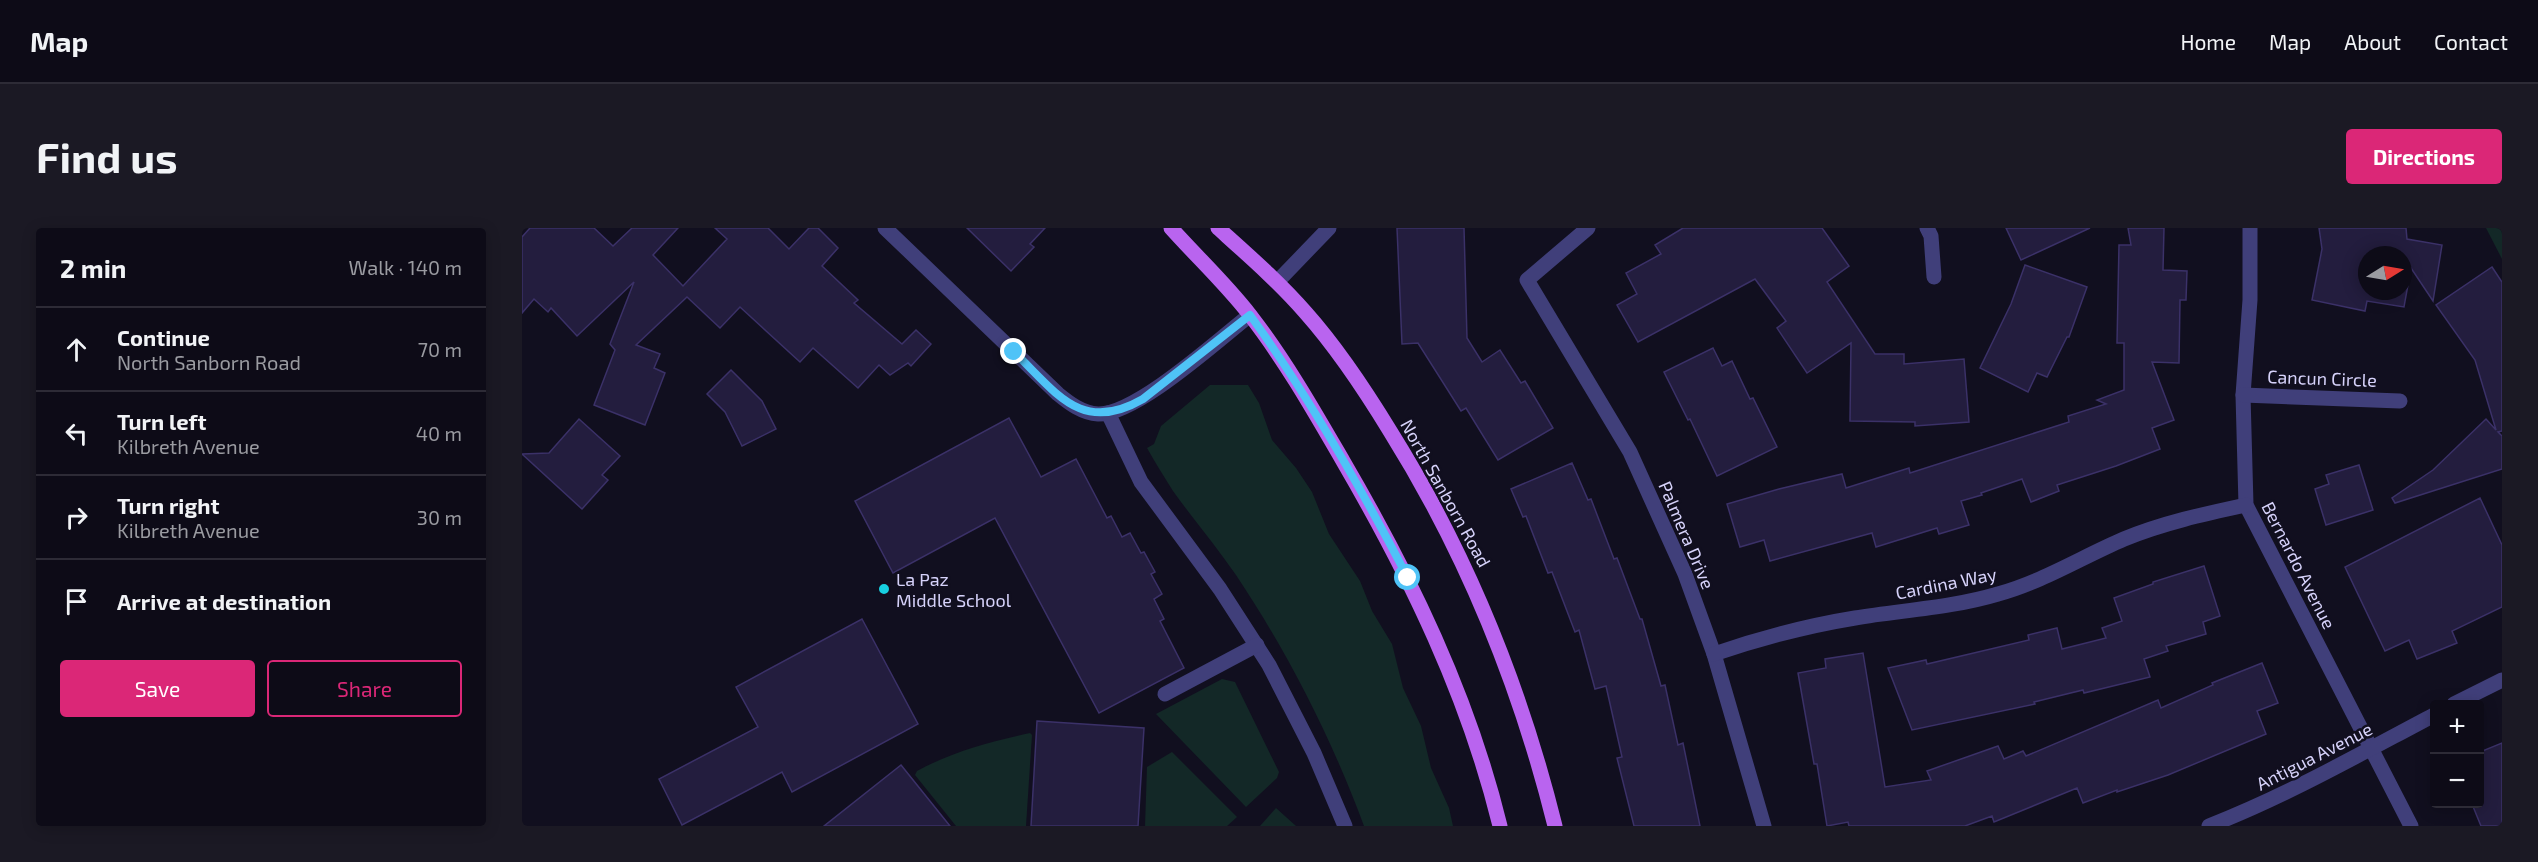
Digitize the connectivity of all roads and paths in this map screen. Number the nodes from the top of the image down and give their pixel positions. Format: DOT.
graph roads {
  1 [pos="885,228"];
  2 [pos="1171,228"];
  3 [pos="1218,228"];
  4 [pos="1329,228"];
  5 [pos="1588,228"];
  6 [pos="1927,228"];
  7 [pos="2250,228"];
  8 [pos="1934,277"];
  9 [pos="1277,282"];
  10 [pos="1250,315"];
  11 [pos="2243,395"];
  12 [pos="2400,401"];
  13 [pos="1108,413"];
  14 [pos="2246,506"];
  15 [pos="1257,645"];
  16 [pos="1714,654"];
  17 [pos="2502,680"];
  18 [pos="1165,694"];
  19 [pos="2464,700"];
  20 [pos="2430,717"];
  21 [pos="2371,750"];
  22 [pos="1345,826"];
  23 [pos="1500,826"];
  24 [pos="1556,826"];
  25 [pos="1764,826"];
  26 [pos="2209,826"];
  27 [pos="2411,826"];
  1 -- 13 [label="street"];
  2 -- 10 [label="main road"];
  3 -- 9 [label="main road, North Sanborn Road"];
  4 -- 9 [label="street"];
  5 -- 16 [label="street, Palmera Drive"];
  6 -- 8 [label="street"];
  7 -- 11 [label="street, Bernardo Avenue"];
  9 -- 24 [label="main road, North Sanborn Road"];
  10 -- 13 [label="street"];
  10 -- 23 [label="main road"];
  11 -- 12 [label="street, Cancun Circle"];
  11 -- 14 [label="street, Bernardo Avenue"];
  13 -- 15 [label="street"];
  14 -- 16 [label="street, Cardina Way"];
  14 -- 21 [label="street, Bernardo Avenue"];
  15 -- 18 [label="street"];
  15 -- 22 [label="street"];
  16 -- 25 [label="street, Palmera Drive"];
  17 -- 19 [label="street"];
  20 -- 21 [label="street, Antigua Avenue"];
  21 -- 26 [label="street, Antigua Avenue"];
  21 -- 27 [label="street, Bernardo Avenue"];
}
